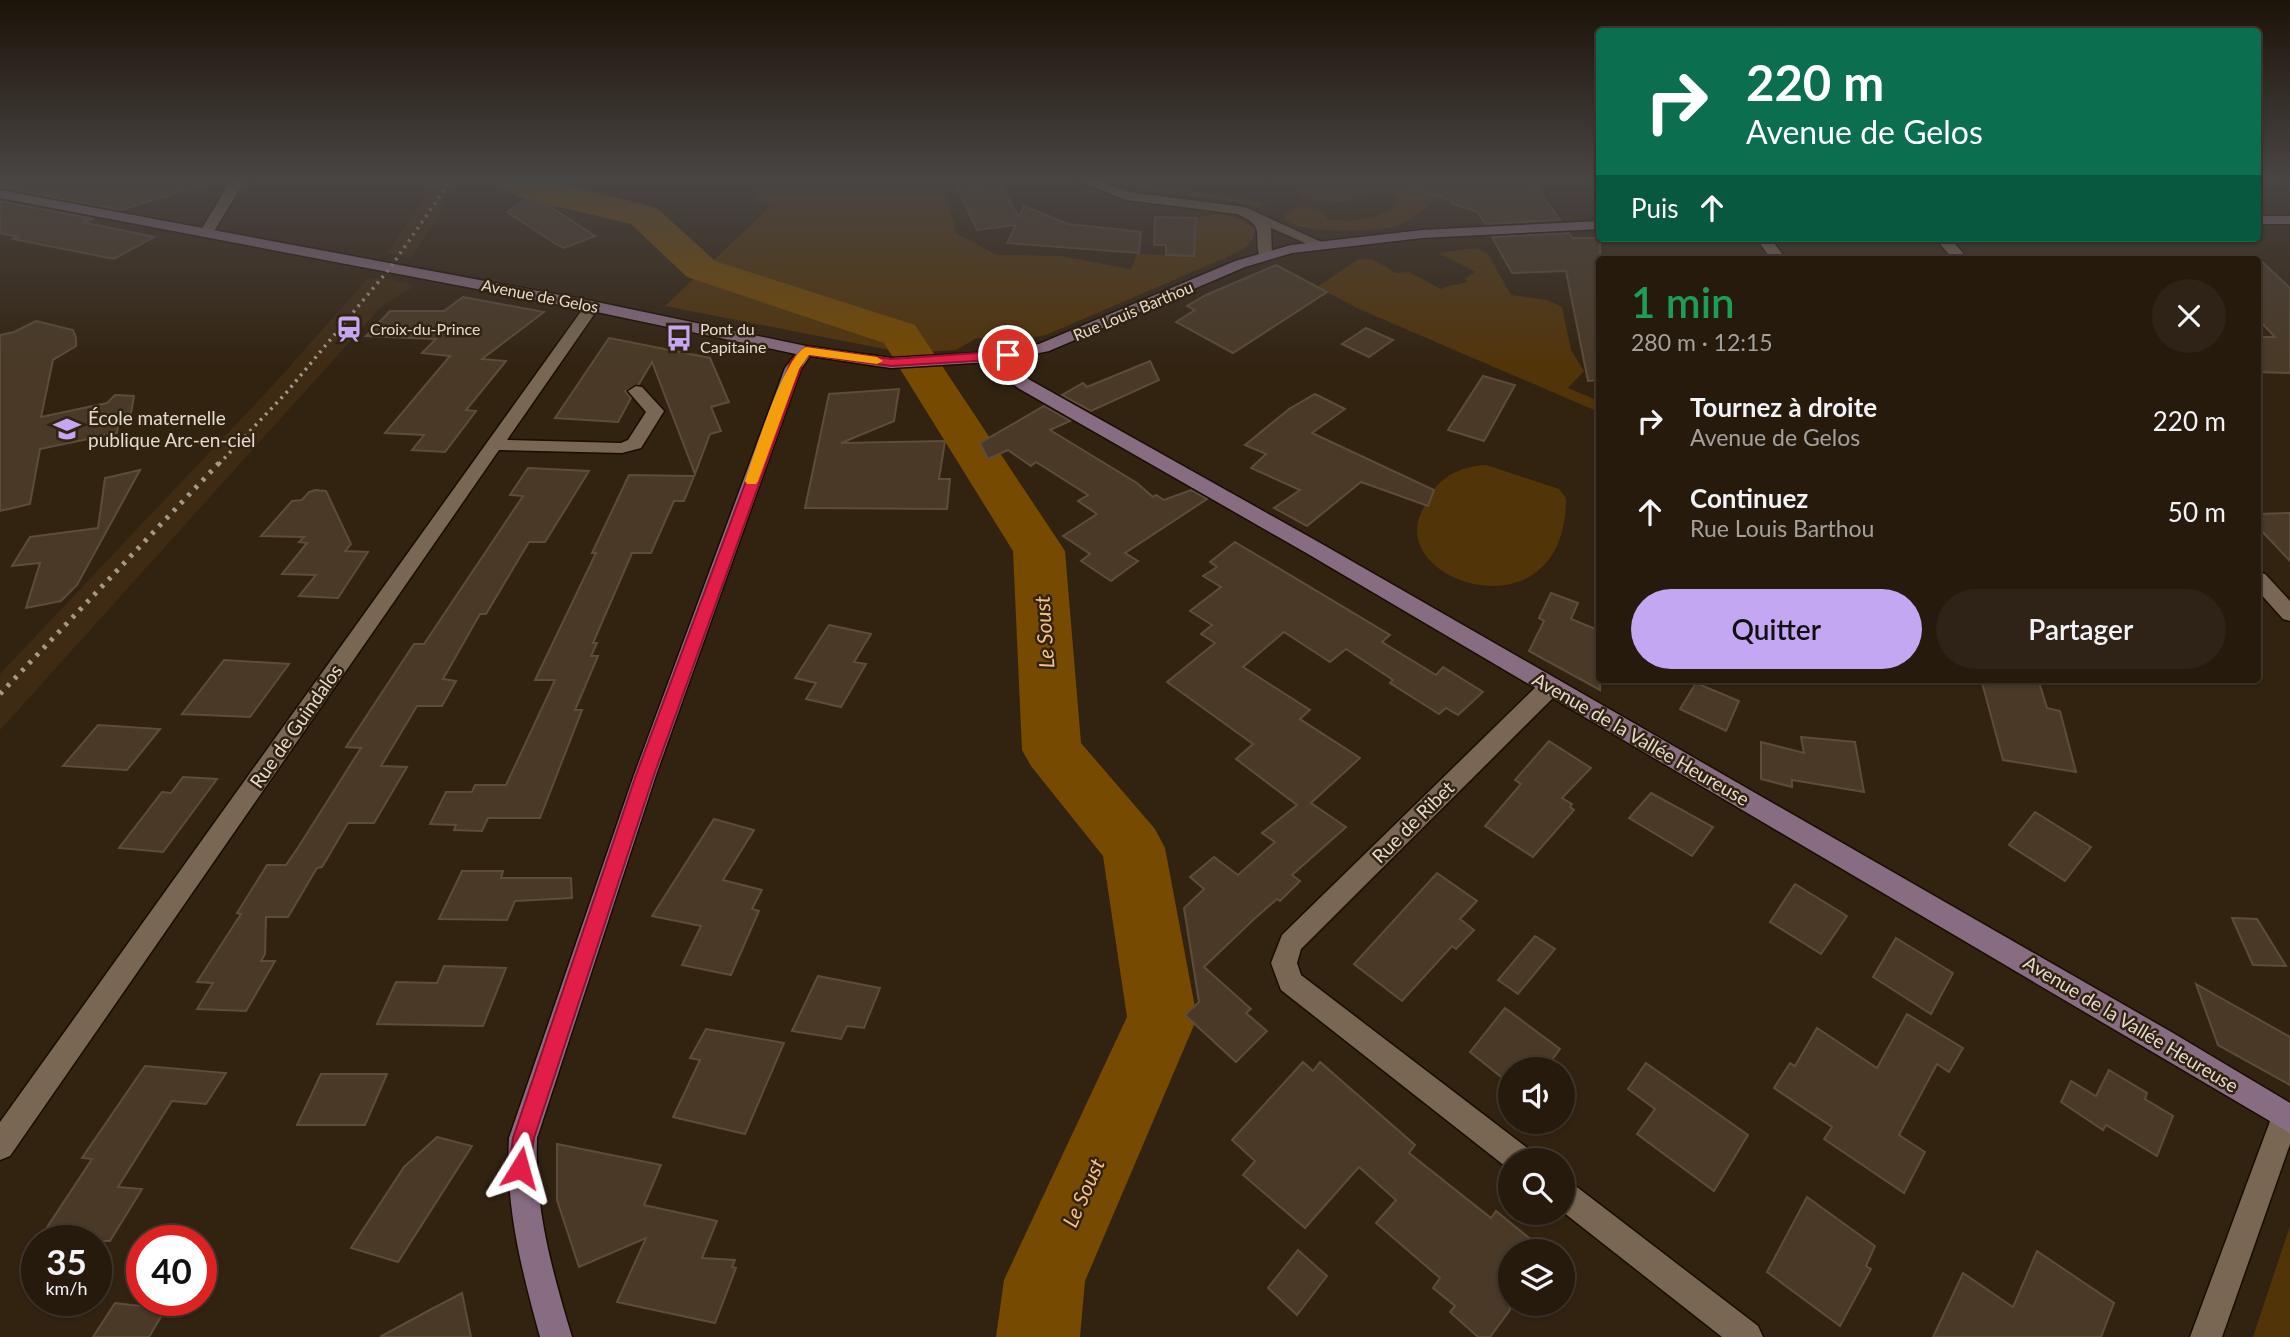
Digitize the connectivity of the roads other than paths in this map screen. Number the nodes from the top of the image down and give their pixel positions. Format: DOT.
graph roads {
  1 [pos="250,241"];
  2 [pos="1266,241"];
  3 [pos="1313,241"];
  4 [pos="1347,241"];
  5 [pos="1766,242"];
  6 [pos="1946,242"];
  7 [pos="1319,244"];
  8 [pos="1265,255"];
  9 [pos="1777,256"];
  10 [pos="1958,256"];
  11 [pos="592,306"];
  12 [pos="806,351"];
  13 [pos="994,357"];
  14 [pos="957,360"];
  15 [pos="636,391"];
  16 [pos="494,445"];
  17 [pos="2261,582"];
  18 [pos="2290,614"];
  19 [pos="1550,686"];
  20 [pos="2288,1117"];
  21 [pos="0,1146"];
  22 [pos="1504,1148"];
  23 [pos="1575,1203"];
  24 [pos="556,1337"];
  25 [pos="1747,1337"];
  26 [pos="2206,1337"];
  1 -- 11 [label="street, Avenue de Gelos"];
  2 -- 8 [label="street"];
  3 -- 7 [label="street"];
  4 -- 7 [label="street, Rue Louis Barthou"];
  5 -- 9 [label="street"];
  6 -- 10 [label="street"];
  7 -- 8 [label="street, Rue Louis Barthou"];
  8 -- 13 [label="street, Rue Louis Barthou"];
  11 -- 12 [label="street, Avenue de Gelos"];
  11 -- 16 [label="street, Rue de Guindalos"];
  12 -- 14 [label="street, Avenue de Gelos"];
  12 -- 24 [label="street"];
  13 -- 14 [label="street, Rue Louis Barthou"];
  13 -- 19 [label="street, Avenue de la Vallée Heureuse"];
  15 -- 16 [label="street"];
  16 -- 21 [label="street, Rue de Guindalos"];
  17 -- 18 [label="street"];
  19 -- 20 [label="street, Avenue de la Vallée Heureuse"];
  19 -- 22 [label="street, Rue de Ribet"];
  20 -- 26 [label="street"];
  23 -- 25 [label="street"];
}
